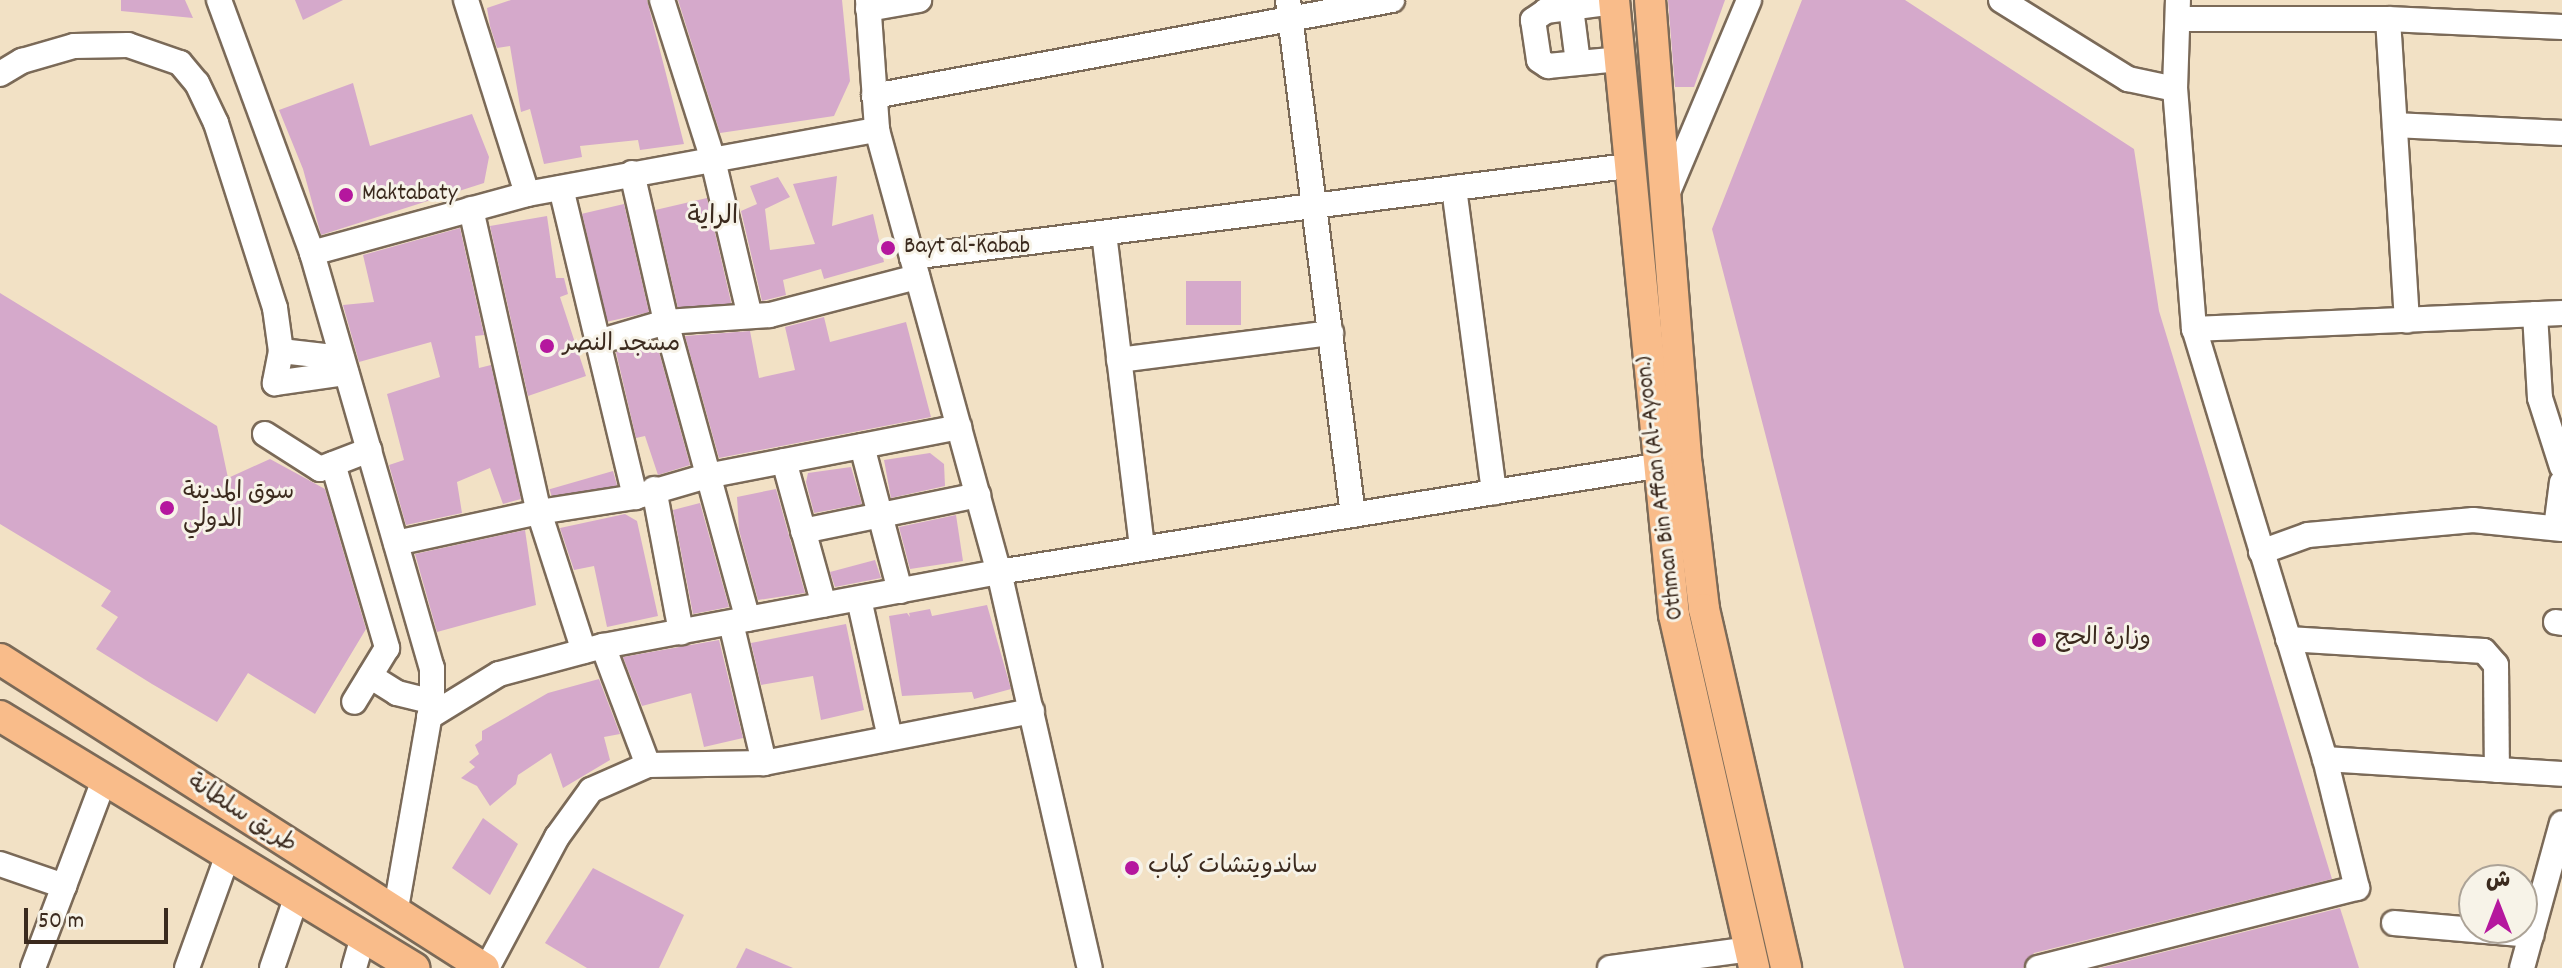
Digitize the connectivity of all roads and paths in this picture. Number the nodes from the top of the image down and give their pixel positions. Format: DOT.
graph roads {
  1 [pos="219,0"];
  2 [pos="466,0"];
  3 [pos="662,0"];
  4 [pos="919,0"];
  5 [pos="1392,0"];
  6 [pos="1650,0"];
  7 [pos="1749,0"];
  8 [pos="2001,0"];
  9 [pos="1614,1"];
  10 [pos="868,5"];
  11 [pos="1571,8"];
  12 [pos="1289,9"];
  13 [pos="2178,10"];
  14 [pos="2388,19"];
  15 [pos="2562,27"];
  16 [pos="1619,59"];
  17 [pos="1578,63"];
  18 [pos="0,74"];
  19 [pos="2175,89"];
  20 [pos="874,96"];
  21 [pos="2395,125"];
  22 [pos="877,130"];
  23 [pos="2562,133"];
  24 [pos="713,160"];
  25 [pos="1627,166"];
  26 [pos="632,173"];
  27 [pos="561,188"];
  28 [pos="1454,188"];
  29 [pos="527,194"];
  30 [pos="1666,198"];
  31 [pos="1316,206"];
  32 [pos="471,209"];
  33 [pos="1104,233"];
  34 [pos="312,253"];
  35 [pos="915,267"];
  36 [pos="2562,313"];
  37 [pos="2535,314"];
  38 [pos="750,316"];
  39 [pos="2407,320"];
  40 [pos="666,322"];
  41 [pos="2194,329"];
  42 [pos="1331,333"];
  43 [pos="598,342"];
  44 [pos="281,351"];
  45 [pos="1119,360"];
  46 [pos="344,365"];
  47 [pos="959,427"];
  48 [pos="265,434"];
  49 [pos="862,446"];
  50 [pos="369,450"];
  51 [pos="784,461"];
  52 [pos="333,464"];
  53 [pos="1656,466"];
  54 [pos="2562,467"];
  55 [pos="707,476"];
  56 [pos="2562,482"];
  57 [pos="1494,492"];
  58 [pos="644,493"];
  59 [pos="978,495"];
  60 [pos="539,512"];
  61 [pos="880,515"];
  62 [pos="1353,515"];
  63 [pos="2559,529"];
  64 [pos="803,531"];
  65 [pos="396,543"];
  66 [pos="1142,549"];
  67 [pos="2261,552"];
  68 [pos="999,572"];
  69 [pos="900,591"];
  70 [pos="859,599"];
  71 [pos="824,605"];
  72 [pos="739,621"];
  73 [pos="681,632"];
  74 [pos="2288,639"];
  75 [pos="594,648"];
  76 [pos="0,659"];
  77 [pos="370,676"];
  78 [pos="354,702"];
  79 [pos="431,710"];
  80 [pos="1032,711"];
  81 [pos="0,716"];
  82 [pos="0,731"];
  83 [pos="30,734"];
  84 [pos="890,738"];
  85 [pos="2325,759"];
  86 [pos="764,763"];
  87 [pos="648,765"];
  88 [pos="2497,770"];
  89 [pos="2562,774"];
  90 [pos="104,780"];
  91 [pos="2562,823"];
  92 [pos="228,855"];
  93 [pos="0,864"];
  94 [pos="64,886"];
  95 [pos="297,896"];
  96 [pos="2538,910"];
  97 [pos="395,914"];
  98 [pos="2394,923"];
  99 [pos="2458,929"];
  100 [pos="363,937"];
  101 [pos="2529,944"];
  102 [pos="1752,958"];
  103 [pos="33,968"];
  104 [pos="187,968"];
  105 [pos="272,968"];
  106 [pos="354,968"];
  107 [pos="414,968"];
  108 [pos="486,968"];
  109 [pos="1090,968"];
  110 [pos="1610,968"];
  111 [pos="1786,968"];
  112 [pos="2038,968"];
  113 [pos="2522,968"];
  1 -- 34 [label="street"];
  2 -- 29 [label="street"];
  3 -- 24 [label="street"];
  4 -- 10 [label="street"];
  5 -- 12 [label="street"];
  6 -- 30 [label="main road, Othman Bin Affan (Al-Ayoon.)"];
  7 -- 30 [label="street"];
  8 -- 19 [label="street"];
  9 -- 11 [label="street"];
  9 -- 16 [label="main road, Othman Bin Affan (Al-Ayoon.)"];
  10 -- 20 [label="street"];
  11 -- 17 [label="street"];
  11 -- 17 [label="street"];
  12 -- 20 [label="street"];
  12 -- 31 [label="street"];
  13 -- 14 [label="street"];
  13 -- 19 [label="street"];
  14 -- 15 [label="street"];
  14 -- 21 [label="street"];
  16 -- 17 [label="street"];
  16 -- 25 [label="main road, Othman Bin Affan (Al-Ayoon.)"];
  18 -- 44 [label="street"];
  19 -- 41 [label="street"];
  20 -- 22 [label="street"];
  21 -- 23 [label="street"];
  21 -- 39 [label="street"];
  22 -- 24 [label="street"];
  22 -- 35 [label="street"];
  24 -- 26 [label="street"];
  24 -- 38 [label="street"];
  25 -- 28 [label="street"];
  25 -- 53 [label="main road, Othman Bin Affan (Al-Ayoon.)"];
  26 -- 27 [label="street"];
  26 -- 40 [label="street"];
  27 -- 29 [label="street"];
  27 -- 43 [label="street"];
  28 -- 31 [label="street"];
  28 -- 57 [label="street"];
  29 -- 32 [label="street"];
  30 -- 111 [label="main road, Othman Bin Affan (Al-Ayoon.)"];
  31 -- 33 [label="street"];
  31 -- 42 [label="street"];
  32 -- 34 [label="street"];
  32 -- 60 [label="street"];
  33 -- 35 [label="street"];
  33 -- 45 [label="street"];
  34 -- 46 [label="street"];
  35 -- 38 [label="street"];
  35 -- 47 [label="street"];
  36 -- 37 [label="street"];
  37 -- 39 [label="street"];
  37 -- 54 [label="street"];
  38 -- 40 [label="street"];
  39 -- 41 [label="street"];
  40 -- 43 [label="street"];
  40 -- 55 [label="street"];
  41 -- 67 [label="street"];
  42 -- 45 [label="street"];
  42 -- 62 [label="street"];
  43 -- 58 [label="street"];
  44 -- 46 [label="street"];
  44 -- 46 [label="street"];
  45 -- 66 [label="street"];
  46 -- 50 [label="street"];
  47 -- 49 [label="street"];
  47 -- 59 [label="street"];
  48 -- 52 [label="street"];
  49 -- 51 [label="street"];
  49 -- 61 [label="street"];
  50 -- 52 [label="street"];
  50 -- 65 [label="street"];
  51 -- 55 [label="street"];
  51 -- 64 [label="street"];
  52 -- 77 [label="street"];
  53 -- 57 [label="street"];
  53 -- 102 [label="main road, Othman Bin Affan (Al-Ayoon.)"];
  55 -- 58 [label="street"];
  55 -- 72 [label="street"];
  56 -- 63 [label="street"];
  57 -- 62 [label="street"];
  58 -- 60 [label="street"];
  58 -- 73 [label="street"];
  59 -- 61 [label="street"];
  59 -- 68 [label="street"];
  60 -- 65 [label="street"];
  60 -- 75 [label="street"];
  61 -- 64 [label="street"];
  61 -- 69 [label="street"];
  62 -- 66 [label="street"];
  63 -- 67 [label="street"];
  64 -- 71 [label="street"];
  65 -- 79 [label="street"];
  66 -- 68 [label="street"];
  67 -- 74 [label="street"];
  68 -- 69 [label="street"];
  68 -- 80 [label="street"];
  69 -- 70 [label="street"];
  70 -- 71 [label="street"];
  70 -- 84 [label="street"];
  71 -- 72 [label="street"];
  72 -- 73 [label="street"];
  72 -- 86 [label="street"];
  73 -- 75 [label="street"];
  74 -- 85 [label="street"];
  74 -- 88 [label="street"];
  75 -- 79 [label="street"];
  75 -- 87 [label="street"];
  76 -- 97 [label="main road, طريق سلطانة"];
  77 -- 78 [label="street"];
  77 -- 79 [label="street"];
  79 -- 97 [label="street"];
  80 -- 84 [label="street"];
  80 -- 109 [label="street"];
  81 -- 83 [label="main road, طريق سلطانة"];
  82 -- 83 [label="street"];
  83 -- 90 [label="main road, طريق سلطانة"];
  84 -- 86 [label="street"];
  85 -- 88 [label="street"];
  85 -- 112 [label="street"];
  86 -- 87 [label="street"];
  87 -- 108 [label="street"];
  88 -- 89 [label="street"];
  90 -- 92 [label="main road, طريق سلطانة"];
  90 -- 94 [label="street"];
  91 -- 96 [label="street"];
  92 -- 95 [label="main road, طريق سلطانة"];
  92 -- 104 [label="street"];
  93 -- 94 [label="street"];
  94 -- 103 [label="street"];
  95 -- 100 [label="main road, طريق سلطانة"];
  95 -- 105 [label="street"];
  97 -- 108 [label="main road, طريق سلطانة"];
  98 -- 99 [label="street"];
  100 -- 106 [label="street"];
  100 -- 107 [label="main road, طريق سلطانة"];
  101 -- 113 [label="street"];
  102 -- 110 [label="street"];
}
